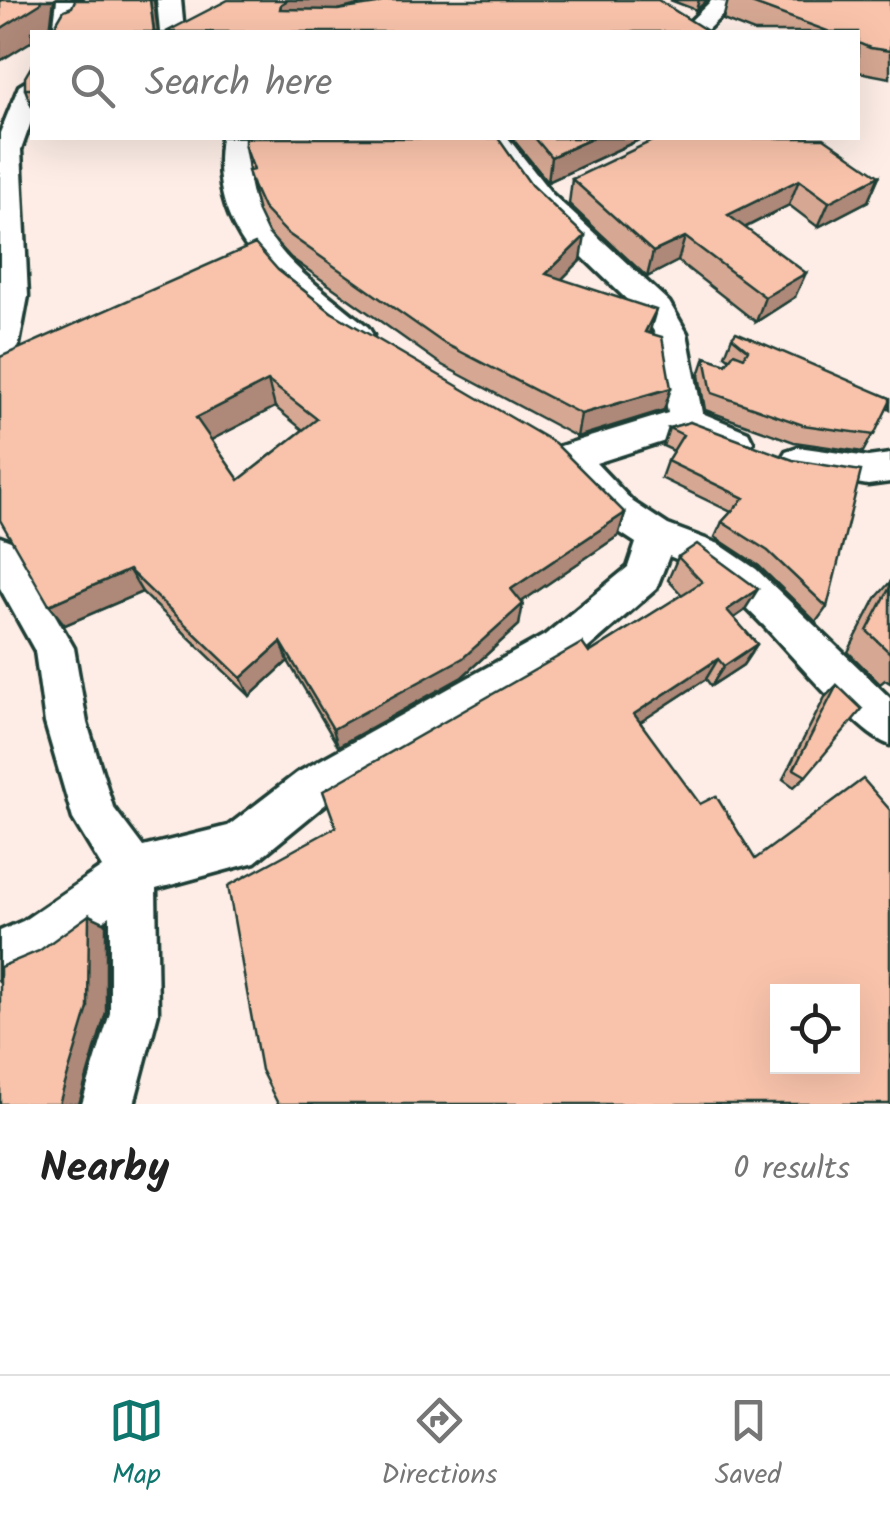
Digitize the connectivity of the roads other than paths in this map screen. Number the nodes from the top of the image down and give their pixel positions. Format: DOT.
graph roads {
  1 [pos="69,0"];
  2 [pos="169,0"];
  3 [pos="719,1"];
  4 [pos="65,30"];
  5 [pos="172,30"];
  6 [pos="693,30"];
  7 [pos="30,91"];
  8 [pos="234,140"];
  9 [pos="496,140"];
  10 [pos="576,184"];
  11 [pos="542,201"];
  12 [pos="378,350"];
  13 [pos="0,360"];
  14 [pos="686,421"];
  15 [pos="890,468"];
  16 [pos="657,537"];
  17 [pos="0,553"];
  18 [pos="890,725"];
  19 [pos="134,872"];
  20 [pos="0,955"];
  21 [pos="108,1104"];
  1 -- 4 [label="street"];
  2 -- 5 [label="street"];
  3 -- 6 [label="street"];
  7 -- 13 [label="street"];
  8 -- 12 [label="street"];
  9 -- 11 [label="street"];
  10 -- 11 [label="street"];
  11 -- 14 [label="street"];
  14 -- 15 [label="street"];
  14 -- 16 [label="street"];
  16 -- 18 [label="street"];
  16 -- 19 [label="street"];
  17 -- 19 [label="street"];
  19 -- 20 [label="street"];
  19 -- 21 [label="street"];
}
